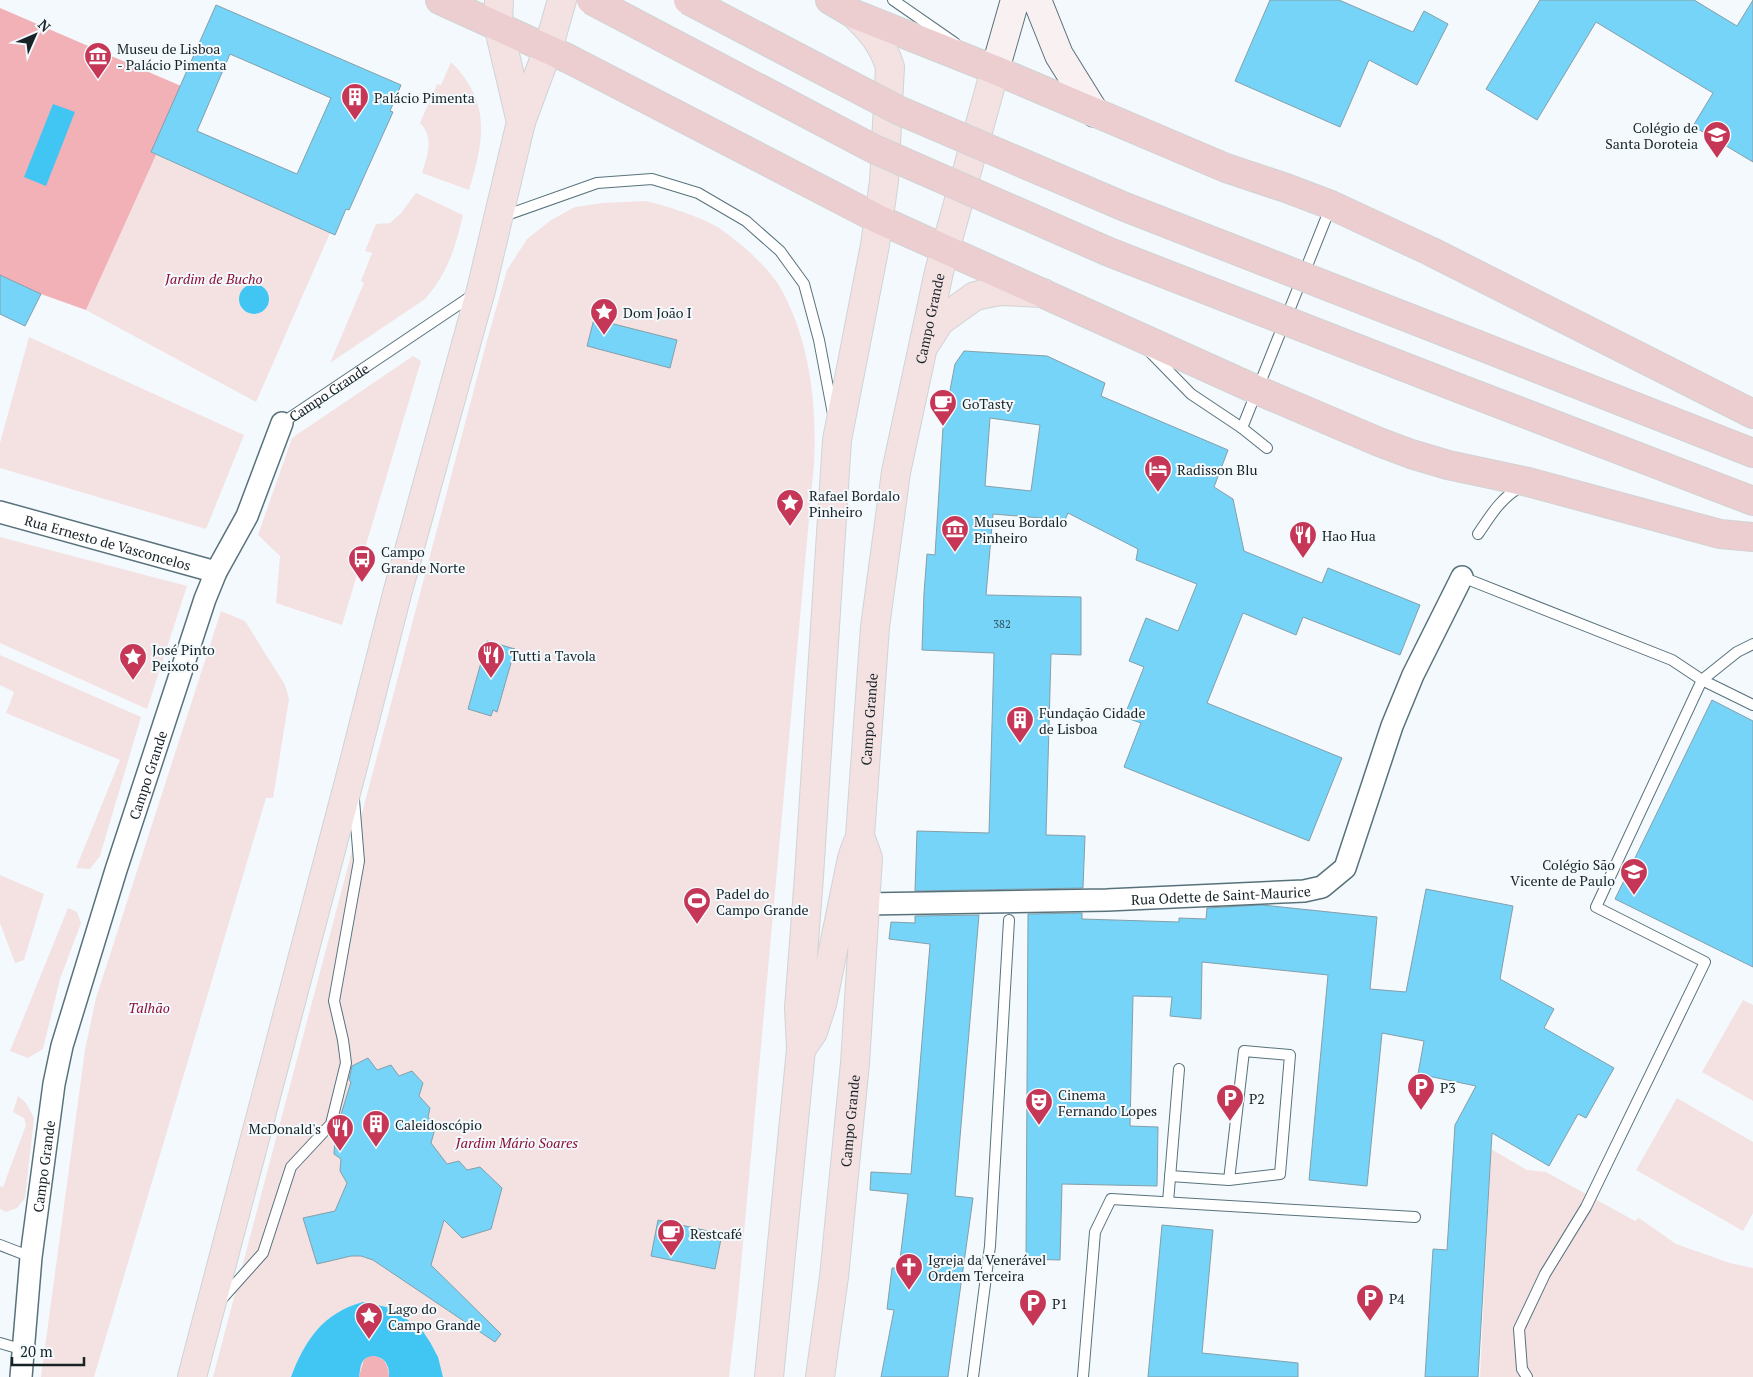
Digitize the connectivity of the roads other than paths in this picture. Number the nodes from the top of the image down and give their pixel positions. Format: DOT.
graph roads {
  1 [pos="440,0"];
  2 [pos="562,0"];
  3 [pos="591,0"];
  4 [pos="688,0"];
  5 [pos="830,0"];
  6 [pos="893,0"];
  7 [pos="1015,0"];
  8 [pos="1037,0"];
  9 [pos="498,13"];
  10 [pos="854,14"];
  11 [pos="548,49"];
  12 [pos="996,70"];
  13 [pos="1095,113"];
  14 [pos="521,122"];
  15 [pos="1331,206"];
  16 [pos="498,218"];
  17 [pos="878,220"];
  18 [pos="945,250"];
  19 [pos="480,290"];
  20 [pos="1045,294"];
  21 [pos="1132,333"];
  22 [pos="921,350"];
  23 [pos="1257,390"];
  24 [pos="1753,414"];
  25 [pos="282,423"];
  26 [pos="1242,428"];
  27 [pos="837,440"];
  28 [pos="1267,448"];
  29 [pos="1753,453"];
  30 [pos="1528,482"];
  31 [pos="1753,501"];
  32 [pos="0,512"];
  33 [pos="1478,534"];
  34 [pos="1753,537"];
  35 [pos="216,572"];
  36 [pos="1462,577"];
  37 [pos="1753,644"];
  38 [pos="1702,680"];
  39 [pos="1753,704"];
  40 [pos="351,774"];
  41 [pos="860,836"];
  42 [pos="865,904"];
  43 [pos="1009,920"];
  44 [pos="801,1049"];
  45 [pos="1179,1069"];
  46 [pos="1170,1176"];
  47 [pos="1228,1180"];
  48 [pos="1168,1202"];
  49 [pos="1415,1217"];
  50 [pos="0,1245"];
  51 [pos="31,1257"];
  52 [pos="210,1312"];
  53 [pos="0,1343"];
  54 [pos="24,1350"];
  55 [pos="21,1377"];
  56 [pos="192,1377"];
  57 [pos="768,1377"];
  58 [pos="820,1377"];
  59 [pos="973,1377"];
  60 [pos="1083,1377"];
  61 [pos="1527,1377"];
  1 -- 9 [label="highway"];
  2 -- 11 [label="main road"];
  3 -- 31 [label="highway, bridge"];
  4 -- 29 [label="highway, bridge"];
  5 -- 10 [label="highway"];
  6 -- 12 [label="lane"];
  7 -- 12 [label="main road"];
  8 -- 13 [label="main road"];
  9 -- 11 [label="highway"];
  9 -- 14 [label="main road"];
  10 -- 12 [label="highway"];
  10 -- 17 [label="main road"];
  11 -- 14 [label="main road"];
  11 -- 17 [label="highway"];
  12 -- 13 [label="highway"];
  12 -- 18 [label="main road, Campo Grande"];
  13 -- 15 [label="highway"];
  14 -- 16 [label="main road"];
  15 -- 23 [label="lane"];
  15 -- 24 [label="highway"];
  16 -- 19 [label="main road"];
  16 -- 27 [label="lane"];
  17 -- 18 [label="highway"];
  17 -- 27 [label="main road"];
  18 -- 20 [label="highway"];
  18 -- 22 [label="main road, Campo Grande"];
  19 -- 25 [label="lane, Campo Grande"];
  19 -- 40 [label="main road"];
  20 -- 21 [label="highway"];
  20 -- 22 [label="main road"];
  21 -- 23 [label="highway"];
  21 -- 26 [label="lane"];
  22 -- 41 [label="main road, Campo Grande"];
  23 -- 26 [label="lane"];
  23 -- 30 [label="highway"];
  25 -- 35 [label="street, Campo Grande"];
  26 -- 28 [label="lane"];
  27 -- 44 [label="main road"];
  30 -- 33 [label="lane"];
  30 -- 34 [label="highway"];
  32 -- 35 [label="street, Rua Ernesto de Vasconcelos"];
  35 -- 51 [label="street, Campo Grande"];
  36 -- 38 [label="lane"];
  36 -- 42 [label="street, Rua Odette de Saint-Maurice"];
  37 -- 38 [label="lane"];
  38 -- 39 [label="lane"];
  38 -- 61 [label="lane"];
  40 -- 52 [label="main road"];
  40 -- 52 [label="lane"];
  41 -- 42 [label="main road, Campo Grande"];
  41 -- 44 [label="main road"];
  42 -- 58 [label="main road, Campo Grande"];
  43 -- 59 [label="lane"];
  44 -- 57 [label="main road"];
  45 -- 46 [label="lane"];
  46 -- 47 [label="lane"];
  46 -- 48 [label="lane"];
  47 -- 47 [label="lane"];
  48 -- 49 [label="lane"];
  48 -- 60 [label="lane"];
  50 -- 51 [label="lane"];
  51 -- 54 [label="street, Campo Grande"];
  52 -- 56 [label="main road"];
  53 -- 54 [label="lane"];
  54 -- 55 [label="street, Campo Grande"];
}
